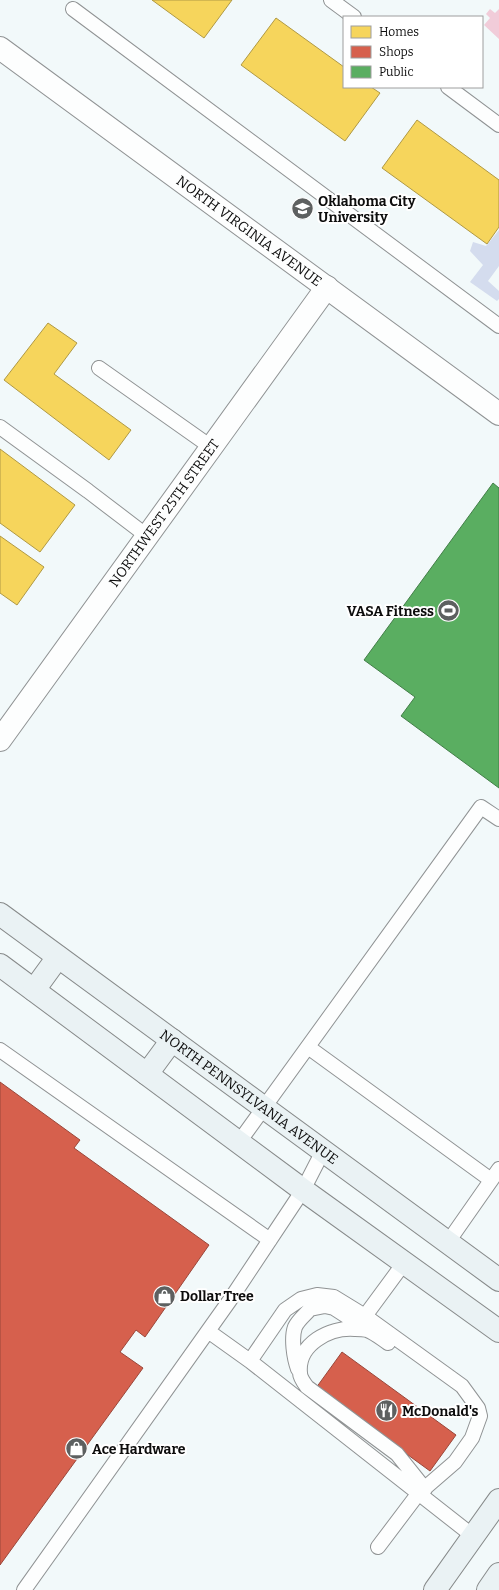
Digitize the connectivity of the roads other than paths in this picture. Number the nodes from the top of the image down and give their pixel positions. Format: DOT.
graph roads {
  1 [pos="331,0"];
  2 [pos="73,9"];
  3 [pos="353,16"];
  4 [pos="0,48"];
  5 [pos="449,88"];
  6 [pos="499,125"];
  7 [pos="327,287"];
  8 [pos="499,326"];
  9 [pos="99,368"];
  10 [pos="499,414"];
  11 [pos="0,427"];
  12 [pos="212,447"];
  13 [pos="147,536"];
  14 [pos="0,740"];
  15 [pos="499,819"];
  16 [pos="0,914"];
  17 [pos="58,957"];
  18 [pos="1,969"];
  19 [pos="34,990"];
  20 [pos="172,1040"];
  21 [pos="308,1047"];
  22 [pos="0,1050"];
  23 [pos="147,1074"];
  24 [pos="264,1107"];
  25 [pos="239,1142"];
  26 [pos="323,1151"];
  27 [pos="495,1174"];
  28 [pos="303,1190"];
  29 [pos="270,1240"];
  30 [pos="448,1242"];
  31 [pos="404,1263"];
  32 [pos="499,1280"];
  33 [pos="366,1323"];
  34 [pos="208,1331"];
  35 [pos="499,1331"];
  36 [pos="250,1361"];
  37 [pos="300,1374"];
  38 [pos="421,1491"];
  39 [pos="499,1500"];
  40 [pos="473,1536"];
  41 [pos="378,1547"];
  42 [pos="499,1574"];
  43 [pos="24,1590"];
  44 [pos="435,1590"];
  45 [pos="488,1590"];
  1 -- 3 [label="lane"];
  2 -- 8 [label="lane"];
  4 -- 7 [label="street, NORTH VIRGINIA AVENUE"];
  5 -- 6 [label="lane"];
  7 -- 10 [label="street, NORTH VIRGINIA AVENUE"];
  7 -- 12 [label="street, NORTHWEST 25TH STREET"];
  9 -- 12 [label="lane"];
  11 -- 13 [label="lane"];
  12 -- 13 [label="street, NORTHWEST 25TH STREET"];
  13 -- 14 [label="street, NORTHWEST 25TH STREET"];
  15 -- 21 [label="lane"];
  16 -- 17 [label="main road, NORTH PENNSYLVANIA AVENUE"];
  17 -- 19 [label="main road"];
  17 -- 20 [label="main road, NORTH PENNSYLVANIA AVENUE"];
  18 -- 19 [label="main road"];
  19 -- 23 [label="main road"];
  20 -- 23 [label="main road"];
  20 -- 24 [label="main road, NORTH PENNSYLVANIA AVENUE"];
  21 -- 24 [label="lane"];
  21 -- 27 [label="lane"];
  22 -- 29 [label="lane"];
  23 -- 25 [label="main road"];
  24 -- 25 [label="lane"];
  24 -- 26 [label="main road, NORTH PENNSYLVANIA AVENUE"];
  25 -- 28 [label="main road"];
  26 -- 28 [label="lane"];
  26 -- 30 [label="main road, NORTH PENNSYLVANIA AVENUE"];
  27 -- 30 [label="lane"];
  28 -- 29 [label="lane"];
  28 -- 31 [label="main road"];
  29 -- 34 [label="lane"];
  30 -- 32 [label="main road, NORTH PENNSYLVANIA AVENUE"];
  31 -- 33 [label="lane"];
  31 -- 35 [label="main road"];
  33 -- 36 [label="lane"];
  33 -- 37 [label="lane"];
  33 -- 37 [label="lane"];
  33 -- 38 [label="lane"];
  34 -- 36 [label="lane"];
  34 -- 43 [label="lane"];
  36 -- 38 [label="lane"];
  37 -- 38 [label="lane"];
  38 -- 40 [label="lane"];
  38 -- 41 [label="lane"];
  39 -- 40 [label="main road"];
  40 -- 44 [label="main road"];
  42 -- 45 [label="main road"];
}
